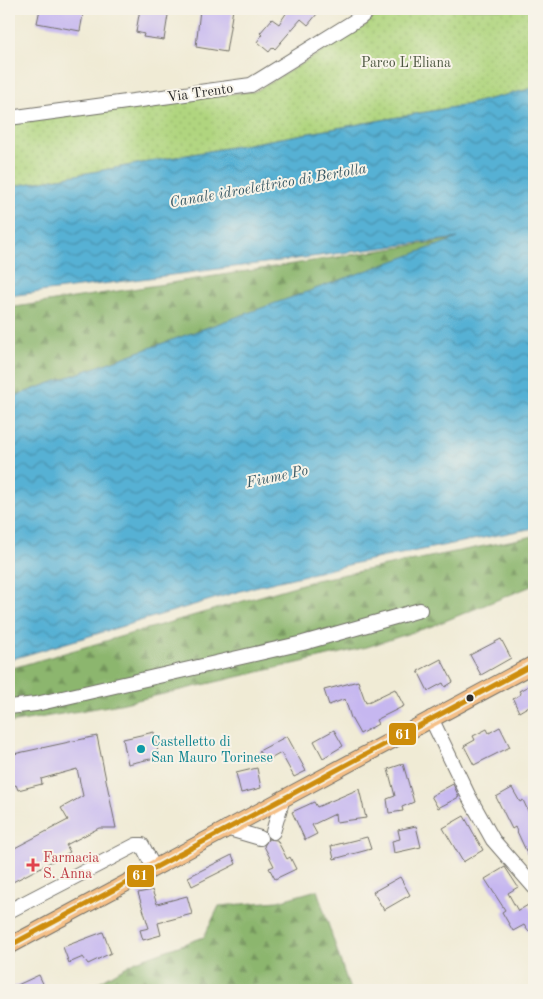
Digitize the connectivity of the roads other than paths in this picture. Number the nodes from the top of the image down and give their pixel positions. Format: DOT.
graph roads {
  1 [pos="364,11"];
  2 [pos="9,118"];
  3 [pos="420,610"];
  4 [pos="534,664"];
  5 [pos="9,707"];
  6 [pos="431,718"];
  7 [pos="282,798"];
  8 [pos="226,828"];
  9 [pos="154,868"];
  10 [pos="534,887"];
  11 [pos="9,911"];
  12 [pos="9,946"];
  1 -- 2 [label="street, Via Trento"];
  3 -- 5 [label="street"];
  4 -- 6 [label="main road"];
  6 -- 7 [label="main road"];
  6 -- 10 [label="street"];
  7 -- 8 [label="main road"];
  7 -- 8 [label="street"];
  8 -- 9 [label="main road"];
  9 -- 11 [label="street"];
  9 -- 12 [label="main road"];
}
